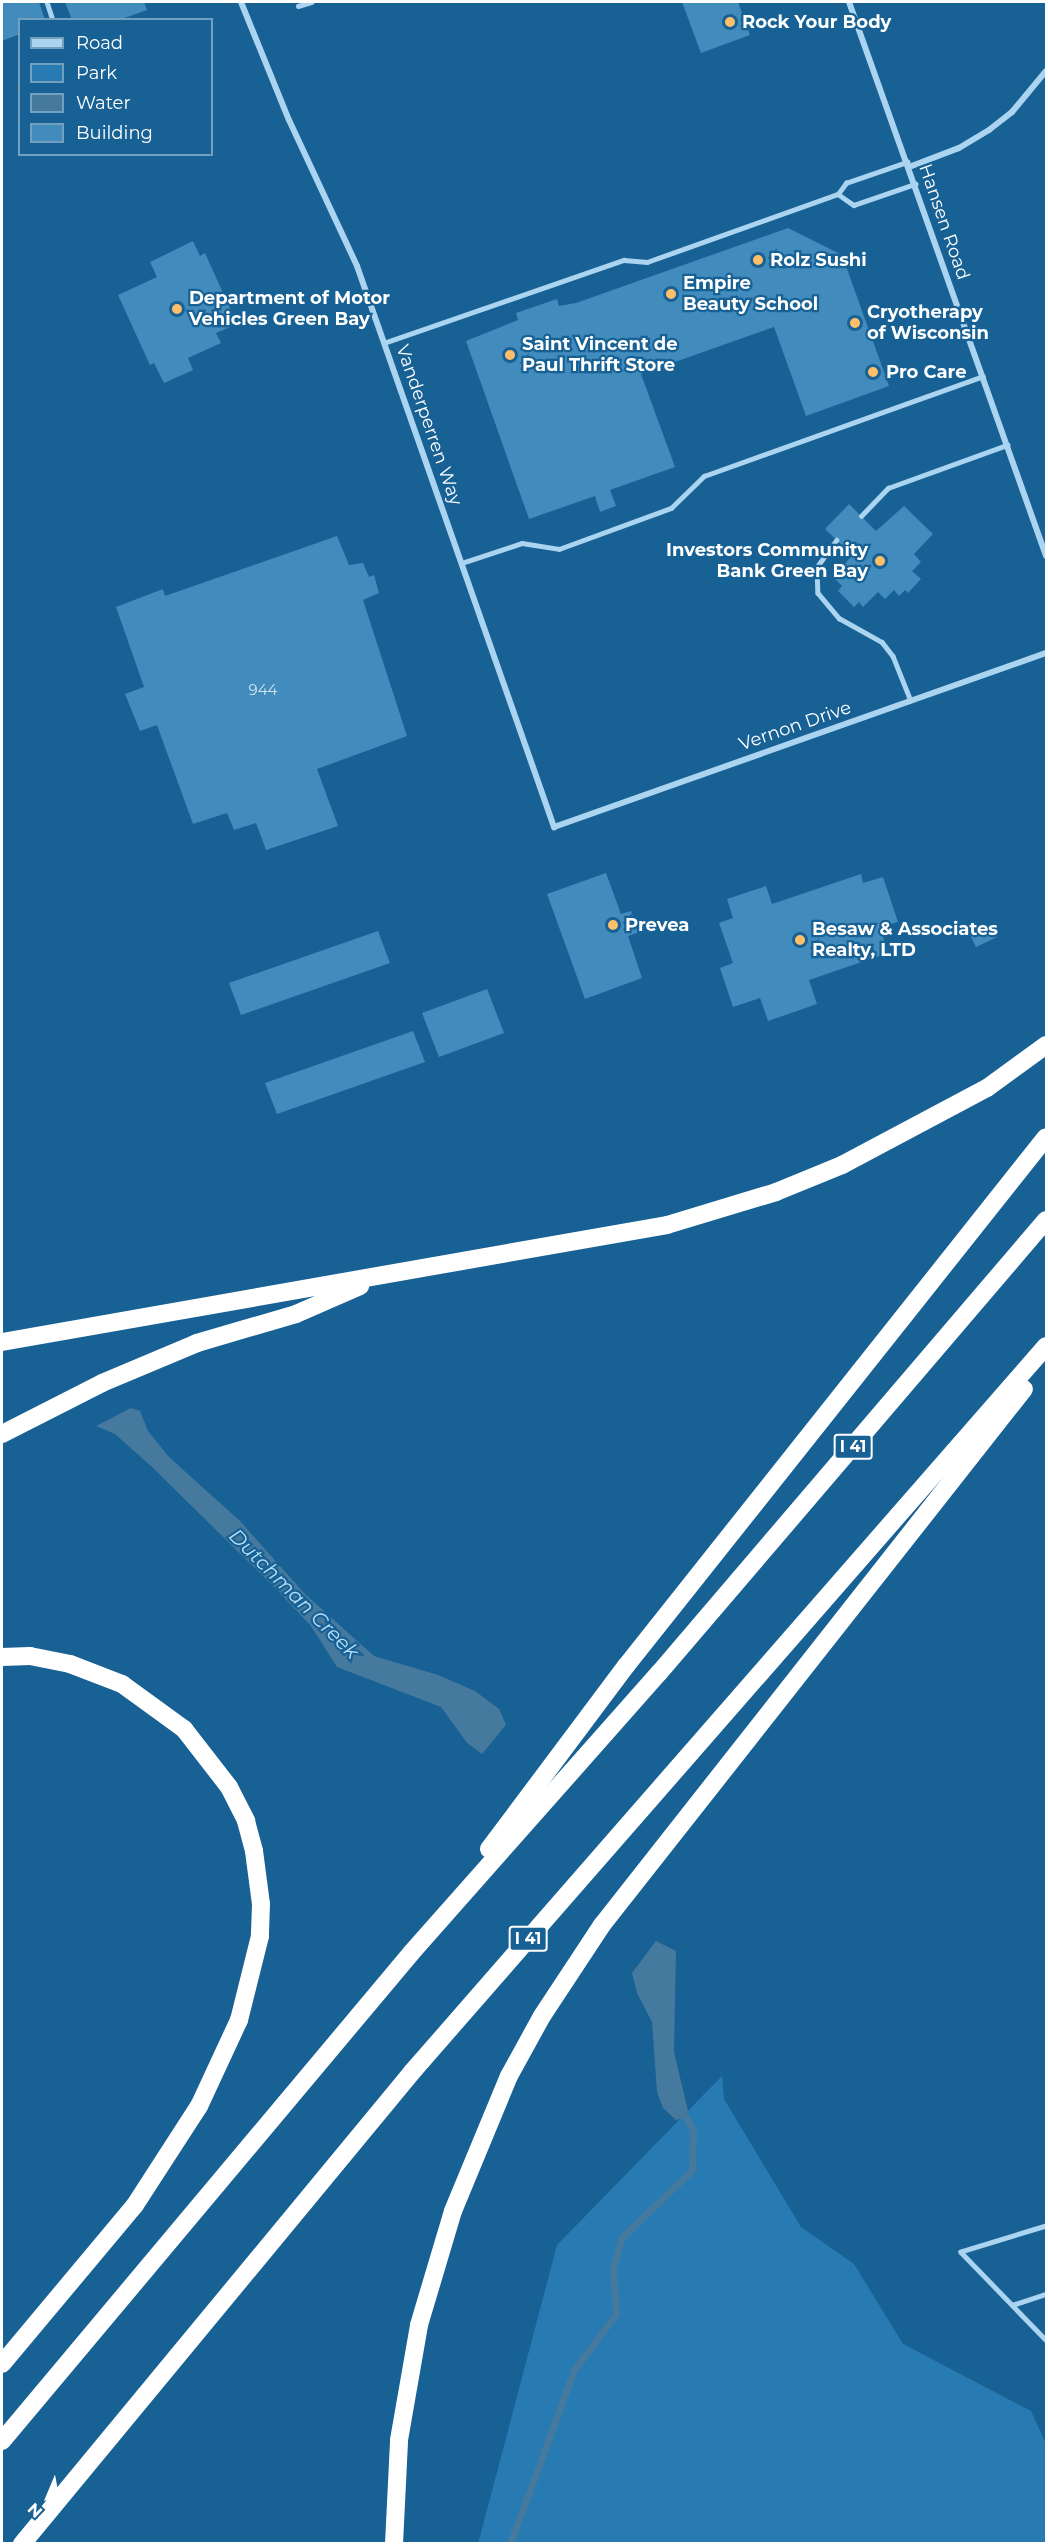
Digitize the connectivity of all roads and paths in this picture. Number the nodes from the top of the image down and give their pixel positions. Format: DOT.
graph roads {
  1 [pos="47,2"];
  2 [pos="311,2"];
  3 [pos="849,2"];
  4 [pos="243,3"];
  5 [pos="298,6"];
  6 [pos="52,18"];
  7 [pos="1047,71"];
  8 [pos="908,164"];
  9 [pos="915,184"];
  10 [pos="838,194"];
  11 [pos="384,343"];
  12 [pos="983,376"];
  13 [pos="1007,444"];
  14 [pos="861,516"];
  15 [pos="837,540"];
  16 [pos="1047,555"];
  17 [pos="462,563"];
  18 [pos="1047,653"];
  19 [pos="911,701"];
  20 [pos="554,827"];
  21 [pos="1047,1045"];
  22 [pos="1047,1137"];
  23 [pos="1047,1220"];
  24 [pos="387,1274"];
  25 [pos="2,1342"];
  26 [pos="1047,1346"];
  27 [pos="1047,1360"];
  28 [pos="2,1434"];
  29 [pos="2,1657"];
  30 [pos="412,1952"];
  31 [pos="1047,2226"];
  32 [pos="1047,2294"];
  33 [pos="1012,2305"];
  34 [pos="1047,2340"];
  35 [pos="2,2364"];
  36 [pos="2,2441"];
  37 [pos="22,2544"];
  38 [pos="394,2544"];
  1 -- 6 [label="lane"];
  2 -- 5 [label="lane"];
  3 -- 8 [label="street, Hansen Road"];
  4 -- 11 [label="street, Vanderperren Way"];
  7 -- 8 [label="street"];
  8 -- 9 [label="street, Hansen Road"];
  8 -- 10 [label="lane"];
  9 -- 10 [label="lane"];
  9 -- 12 [label="street, Hansen Road"];
  10 -- 11 [label="lane"];
  11 -- 17 [label="street, Vanderperren Way"];
  12 -- 13 [label="street, Hansen Road"];
  12 -- 17 [label="lane"];
  13 -- 14 [label="lane"];
  13 -- 16 [label="street, Hansen Road"];
  15 -- 19 [label="lane"];
  17 -- 20 [label="street, Vanderperren Way"];
  18 -- 19 [label="street, Vernon Drive"];
  19 -- 20 [label="street, Vernon Drive"];
  21 -- 24 [label="highway"];
  22 -- 30 [label="highway"];
  23 -- 30 [label="highway, I 41"];
  24 -- 25 [label="highway"];
  24 -- 28 [label="highway"];
  26 -- 37 [label="highway, I 41"];
  27 -- 38 [label="highway"];
  29 -- 35 [label="highway"];
  30 -- 36 [label="highway, I 41"];
  31 -- 33 [label="lane"];
  32 -- 33 [label="lane"];
  33 -- 34 [label="lane"];
}
